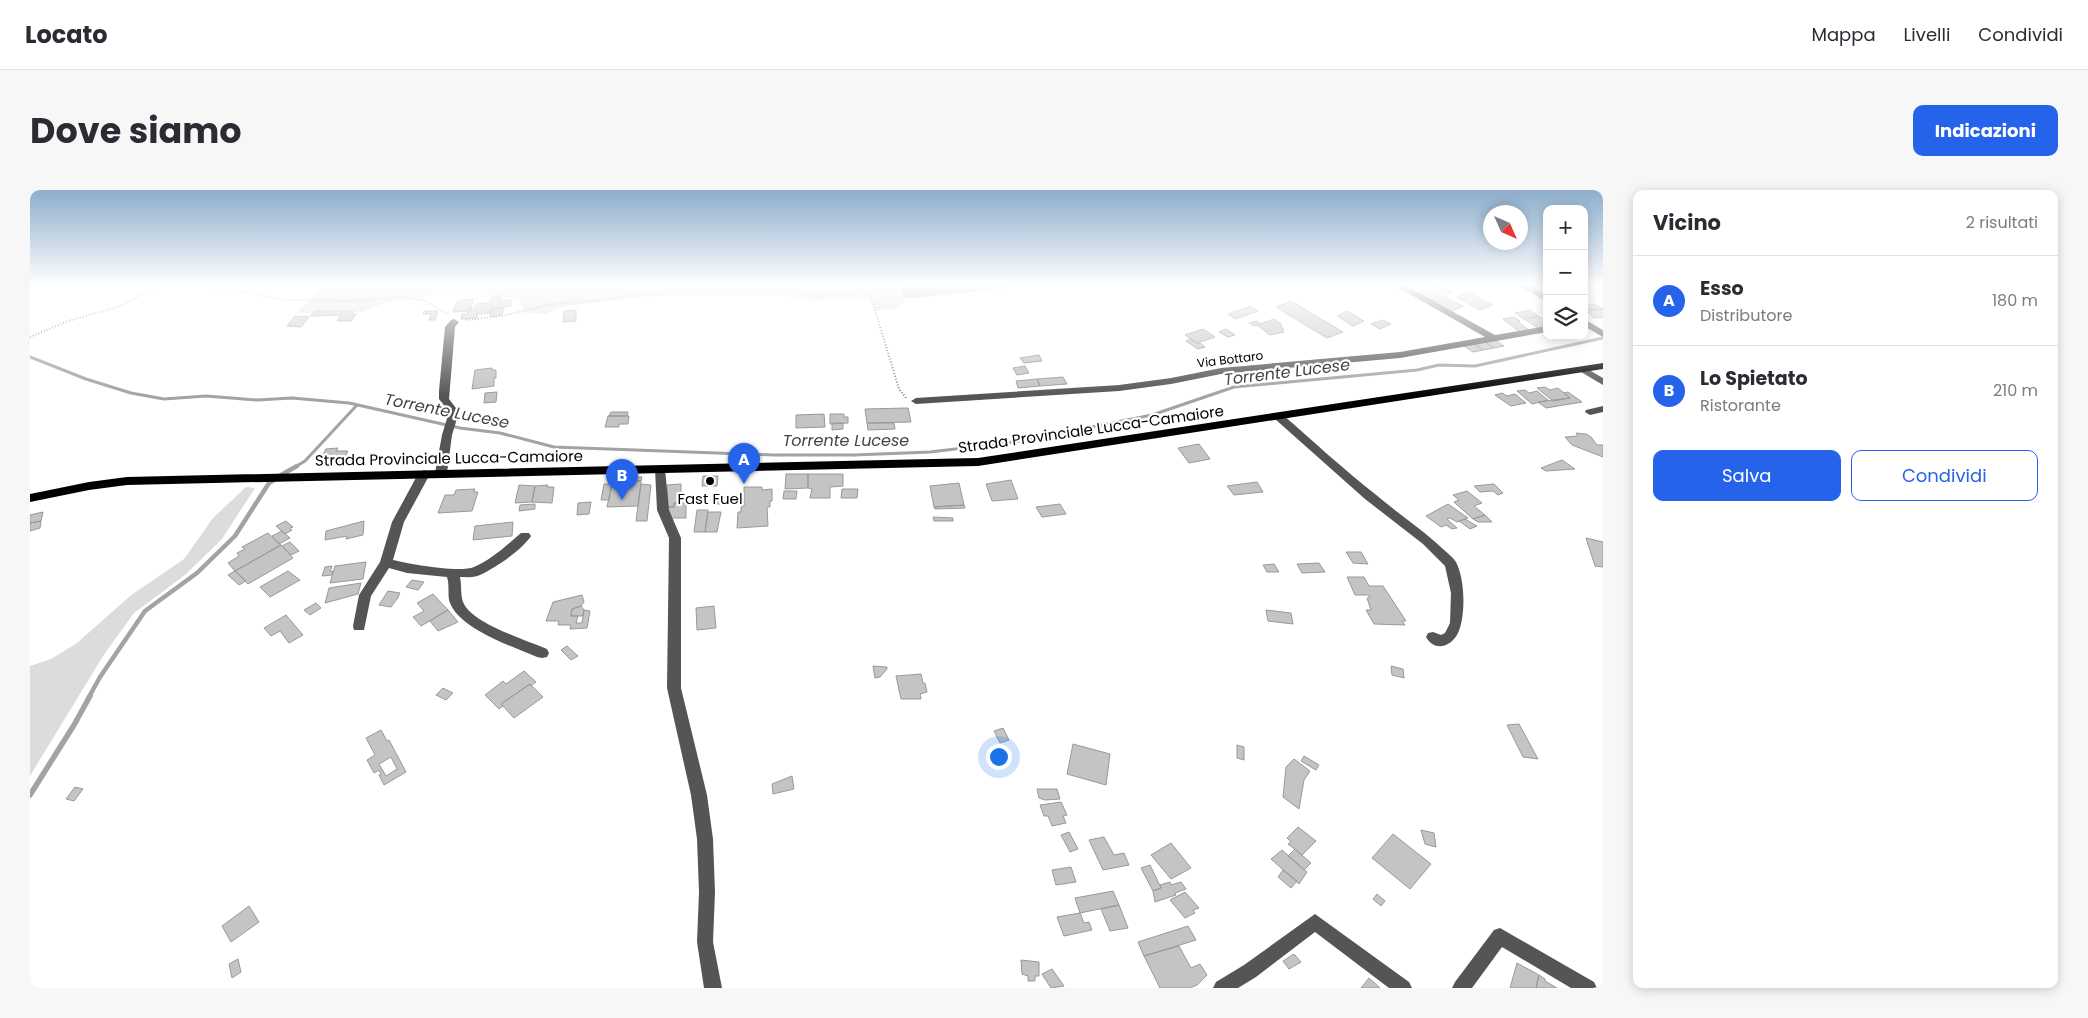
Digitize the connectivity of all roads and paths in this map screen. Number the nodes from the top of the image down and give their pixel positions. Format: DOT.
graph roads {
  1 [pos="67,321"];
  2 [pos="460,321"];
  3 [pos="879,321"];
  4 [pos="1463,321"];
  5 [pos="454,322"];
  6 [pos="1588,324"];
  7 [pos="1543,330"];
  8 [pos="1603,334"];
  9 [pos="30,337"];
  10 [pos="1493,338"];
  11 [pos="1603,366"];
  12 [pos="1584,370"];
  13 [pos="1603,382"];
  14 [pos="1603,390"];
  15 [pos="916,401"];
  16 [pos="1603,409"];
  17 [pos="1590,412"];
  18 [pos="1279,417"];
  19 [pos="660,469"];
  20 [pos="441,473"];
  21 [pos="424,474"];
  22 [pos="30,498"];
  23 [pos="525,536"];
  24 [pos="386,563"];
  25 [pos="452,573"];
  26 [pos="359,626"];
  27 [pos="1433,637"];
  28 [pos="542,653"];
  29 [pos="713,988"];
  30 [pos="1222,988"];
  31 [pos="1403,988"];
  32 [pos="1461,988"];
  33 [pos="1588,988"];
  1 -- 9 [label="path"];
  2 -- 5 [label="path"];
  3 -- 15 [label="path"];
  4 -- 10 [label="street"];
  5 -- 20 [label="street"];
  6 -- 8 [label="street"];
  7 -- 10 [label="street, Via Bottaro"];
  10 -- 15 [label="street, Via Bottaro"];
  11 -- 12 [label="main road, Strada Provinciale Lucca-Camaiore"];
  12 -- 13 [label="street"];
  12 -- 18 [label="main road, Strada Provinciale Lucca-Camaiore"];
  13 -- 14 [label="street"];
  16 -- 17 [label="street"];
  18 -- 19 [label="main road, Strada Provinciale Lucca-Camaiore"];
  18 -- 27 [label="street"];
  19 -- 20 [label="main road, Strada Provinciale Lucca-Camaiore"];
  19 -- 29 [label="street"];
  20 -- 21 [label="main road, Strada Provinciale Lucca-Camaiore"];
  21 -- 22 [label="main road, Strada Provinciale Lucca-Camaiore"];
  21 -- 24 [label="street"];
  23 -- 25 [label="street"];
  24 -- 25 [label="street"];
  24 -- 26 [label="street"];
  25 -- 28 [label="street"];
  30 -- 31 [label="street"];
  32 -- 33 [label="street"];
}
